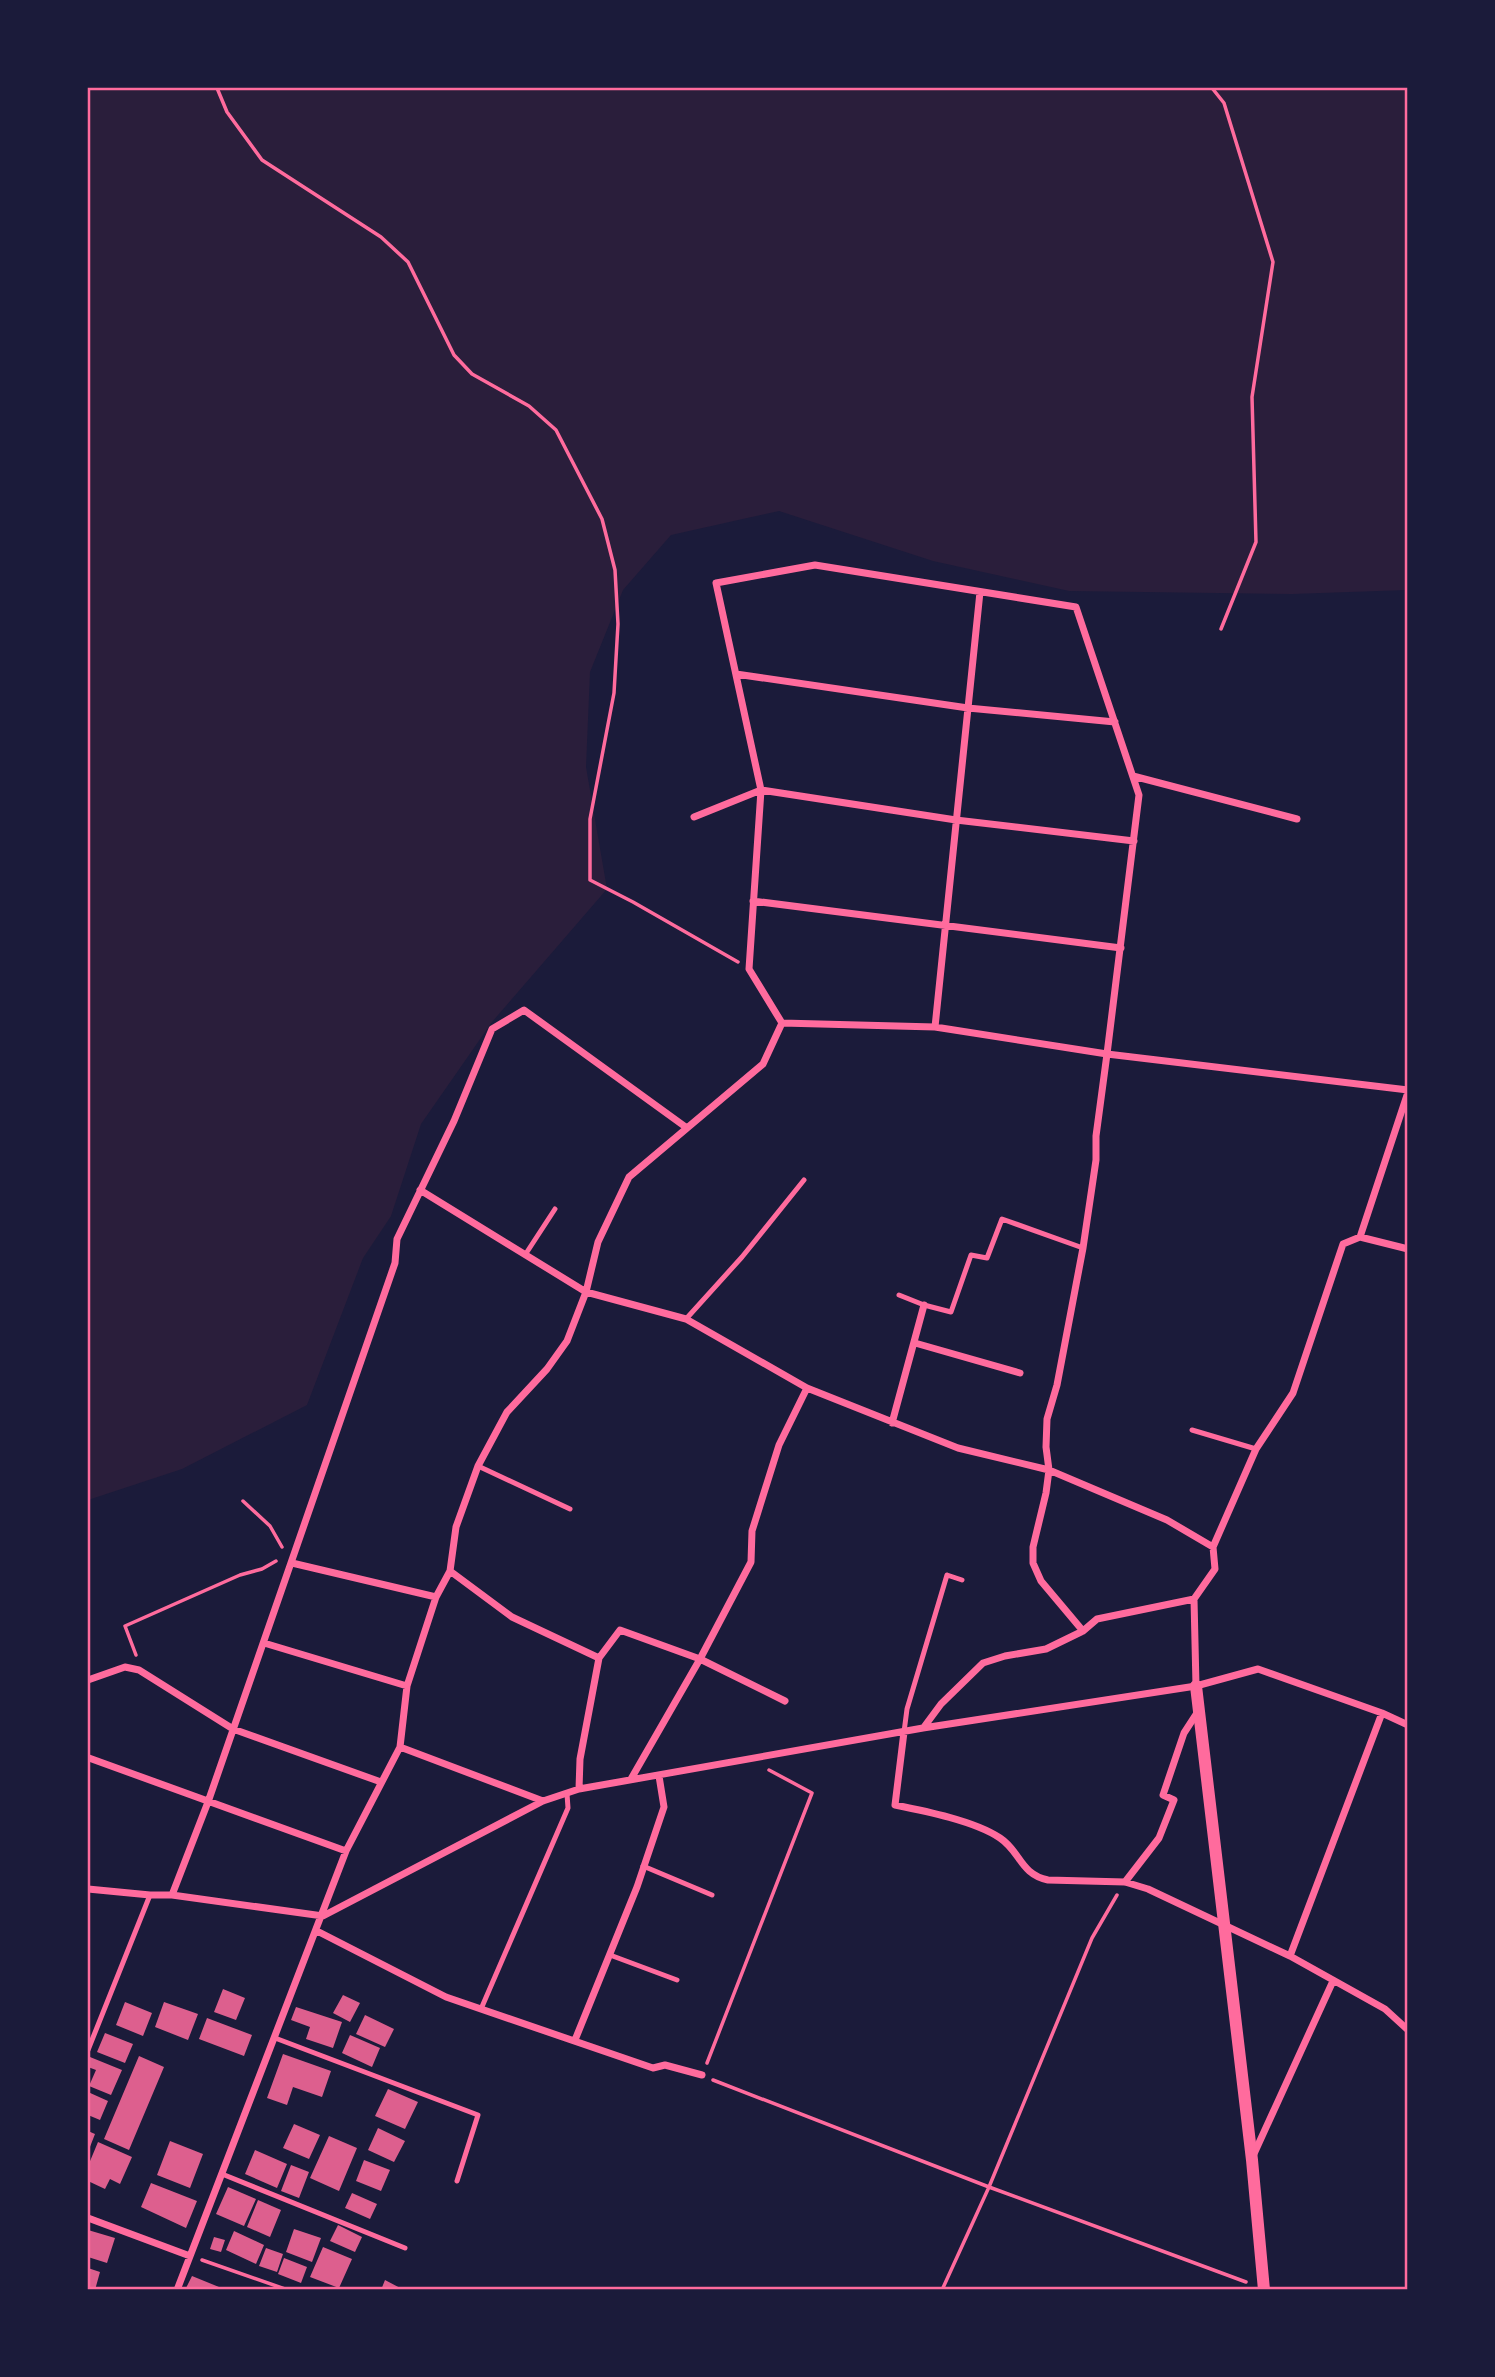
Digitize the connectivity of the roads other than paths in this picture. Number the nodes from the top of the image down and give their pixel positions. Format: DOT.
graph roads {
  1 [pos="980,592"];
  2 [pos="736,674"];
  3 [pos="968,708"];
  4 [pos="1115,722"];
  5 [pos="1133,776"];
  6 [pos="761,790"];
  7 [pos="694,817"];
  8 [pos="1297,819"];
  9 [pos="956,820"];
  10 [pos="1134,841"];
  11 [pos="753,901"];
  12 [pos="945,925"];
  13 [pos="1121,948"];
  14 [pos="782,1023"];
  15 [pos="935,1027"];
  16 [pos="1107,1054"];
  17 [pos="1408,1091"];
  18 [pos="687,1128"];
  19 [pos="804,1180"];
  20 [pos="420,1190"];
  21 [pos="555,1209"];
  22 [pos="1360,1237"];
  23 [pos="1083,1248"];
  24 [pos="1408,1249"];
  25 [pos="525,1255"];
  26 [pos="586,1292"];
  27 [pos="899,1295"];
  28 [pos="924,1305"];
  29 [pos="685,1319"];
  30 [pos="915,1343"];
  31 [pos="1020,1373"];
  32 [pos="807,1388"];
  33 [pos="892,1423"];
  34 [pos="1192,1430"];
  35 [pos="1256,1449"];
  36 [pos="478,1466"];
  37 [pos="1049,1470"];
  38 [pos="570,1509"];
  39 [pos="1213,1547"];
  40 [pos="292,1563"];
  41 [pos="450,1571"];
  42 [pos="962,1580"];
  43 [pos="436,1597"];
  44 [pos="1194,1599"];
  45 [pos="1083,1631"];
  46 [pos="264,1643"];
  47 [pos="599,1658"];
  48 [pos="700,1659"];
  49 [pos="88,1680"];
  50 [pos="407,1686"];
  51 [pos="1196,1686"];
  52 [pos="785,1701"];
  53 [pos="1197,1713"];
  54 [pos="1382,1713"];
  55 [pos="1408,1726"];
  56 [pos="923,1728"];
  57 [pos="233,1729"];
  58 [pos="904,1732"];
  59 [pos="400,1747"];
  60 [pos="89,1758"];
  61 [pos="659,1776"];
  62 [pos="631,1779"];
  63 [pos="381,1782"];
  64 [pos="579,1789"];
  65 [pos="567,1794"];
  66 [pos="543,1801"];
  67 [pos="208,1802"];
  68 [pos="346,1851"];
  69 [pos="643,1866"];
  70 [pos="1125,1882"];
  71 [pos="88,1889"];
  72 [pos="150,1895"];
  73 [pos="172,1895"];
  74 [pos="712,1895"];
  75 [pos="323,1916"];
  76 [pos="1225,1926"];
  77 [pos="317,1931"];
  78 [pos="610,1955"];
  79 [pos="1290,1956"];
  80 [pos="677,1980"];
  81 [pos="1333,1981"];
  82 [pos="481,2010"];
  83 [pos="1408,2030"];
  84 [pos="275,2038"];
  85 [pos="575,2040"];
  86 [pos="88,2050"];
  87 [pos="702,2075"];
  88 [pos="1251,2160"];
  89 [pos="222,2174"];
  90 [pos="457,2181"];
  91 [pos="88,2218"];
  92 [pos="405,2248"];
  93 [pos="190,2256"];
  94 [pos="1264,2289"];
  95 [pos="177,2290"];
  1 -- 2 [label="street"];
  1 -- 3 [label="street"];
  1 -- 4 [label="street"];
  2 -- 3 [label="street"];
  2 -- 6 [label="street"];
  3 -- 4 [label="street"];
  3 -- 9 [label="street"];
  4 -- 5 [label="street"];
  5 -- 8 [label="street"];
  5 -- 10 [label="street"];
  6 -- 7 [label="street"];
  6 -- 9 [label="street"];
  6 -- 11 [label="street"];
  9 -- 10 [label="street"];
  9 -- 12 [label="street"];
  10 -- 13 [label="street"];
  11 -- 12 [label="street"];
  11 -- 14 [label="street"];
  12 -- 13 [label="street"];
  12 -- 15 [label="street"];
  13 -- 16 [label="street"];
  14 -- 15 [label="street"];
  14 -- 18 [label="street"];
  15 -- 16 [label="street"];
  16 -- 17 [label="street"];
  16 -- 23 [label="street"];
  17 -- 22 [label="street"];
  18 -- 20 [label="street"];
  18 -- 26 [label="street"];
  19 -- 29 [label="lane"];
  20 -- 25 [label="street"];
  20 -- 40 [label="street"];
  21 -- 25 [label="lane"];
  22 -- 24 [label="street"];
  22 -- 35 [label="street"];
  23 -- 28 [label="lane"];
  23 -- 37 [label="street"];
  25 -- 26 [label="street"];
  26 -- 29 [label="street"];
  26 -- 36 [label="street"];
  27 -- 28 [label="lane"];
  28 -- 30 [label="street"];
  29 -- 32 [label="street"];
  30 -- 31 [label="street"];
  30 -- 33 [label="street"];
  32 -- 33 [label="street"];
  32 -- 48 [label="street"];
  33 -- 37 [label="street"];
  34 -- 35 [label="lane"];
  35 -- 39 [label="street"];
  36 -- 38 [label="lane"];
  36 -- 41 [label="street"];
  37 -- 39 [label="street"];
  37 -- 45 [label="street"];
  39 -- 44 [label="street"];
  40 -- 43 [label="street"];
  40 -- 46 [label="street"];
  41 -- 43 [label="street"];
  41 -- 47 [label="street"];
  42 -- 58 [label="lane"];
  43 -- 50 [label="street"];
  44 -- 45 [label="street"];
  44 -- 51 [label="street"];
  45 -- 56 [label="street"];
  46 -- 50 [label="street"];
  46 -- 57 [label="street"];
  47 -- 48 [label="street"];
  47 -- 64 [label="street"];
  48 -- 52 [label="street"];
  48 -- 62 [label="street"];
  49 -- 57 [label="street"];
  50 -- 59 [label="street"];
  51 -- 53 [label="street"];
  51 -- 54 [label="street"];
  51 -- 56 [label="street"];
  53 -- 70 [label="street"];
  53 -- 76 [label="street"];
  54 -- 55 [label="street"];
  54 -- 79 [label="street"];
  56 -- 58 [label="street"];
  57 -- 63 [label="street"];
  57 -- 67 [label="street"];
  58 -- 61 [label="street"];
  58 -- 70 [label="street"];
  59 -- 63 [label="street"];
  59 -- 66 [label="street"];
  60 -- 67 [label="street"];
  61 -- 62 [label="street"];
  61 -- 69 [label="street"];
  62 -- 64 [label="street"];
  63 -- 68 [label="street"];
  64 -- 65 [label="street"];
  65 -- 66 [label="street"];
  65 -- 82 [label="lane"];
  66 -- 75 [label="street"];
  67 -- 68 [label="street"];
  67 -- 73 [label="street"];
  68 -- 75 [label="street"];
  69 -- 74 [label="lane"];
  69 -- 78 [label="street"];
  70 -- 76 [label="street"];
  71 -- 72 [label="street"];
  72 -- 73 [label="street"];
  72 -- 86 [label="lane"];
  73 -- 75 [label="street"];
  75 -- 77 [label="street"];
  76 -- 79 [label="street"];
  76 -- 88 [label="street"];
  77 -- 82 [label="street"];
  77 -- 84 [label="street"];
  78 -- 80 [label="lane"];
  78 -- 85 [label="street"];
  79 -- 81 [label="street"];
  81 -- 83 [label="street"];
  81 -- 88 [label="street"];
  82 -- 85 [label="street"];
  84 -- 89 [label="street"];
  84 -- 90 [label="lane"];
  85 -- 87 [label="street"];
  88 -- 94 [label="street"];
  89 -- 92 [label="lane"];
  89 -- 93 [label="street"];
  91 -- 93 [label="street"];
  93 -- 95 [label="street"];
}
